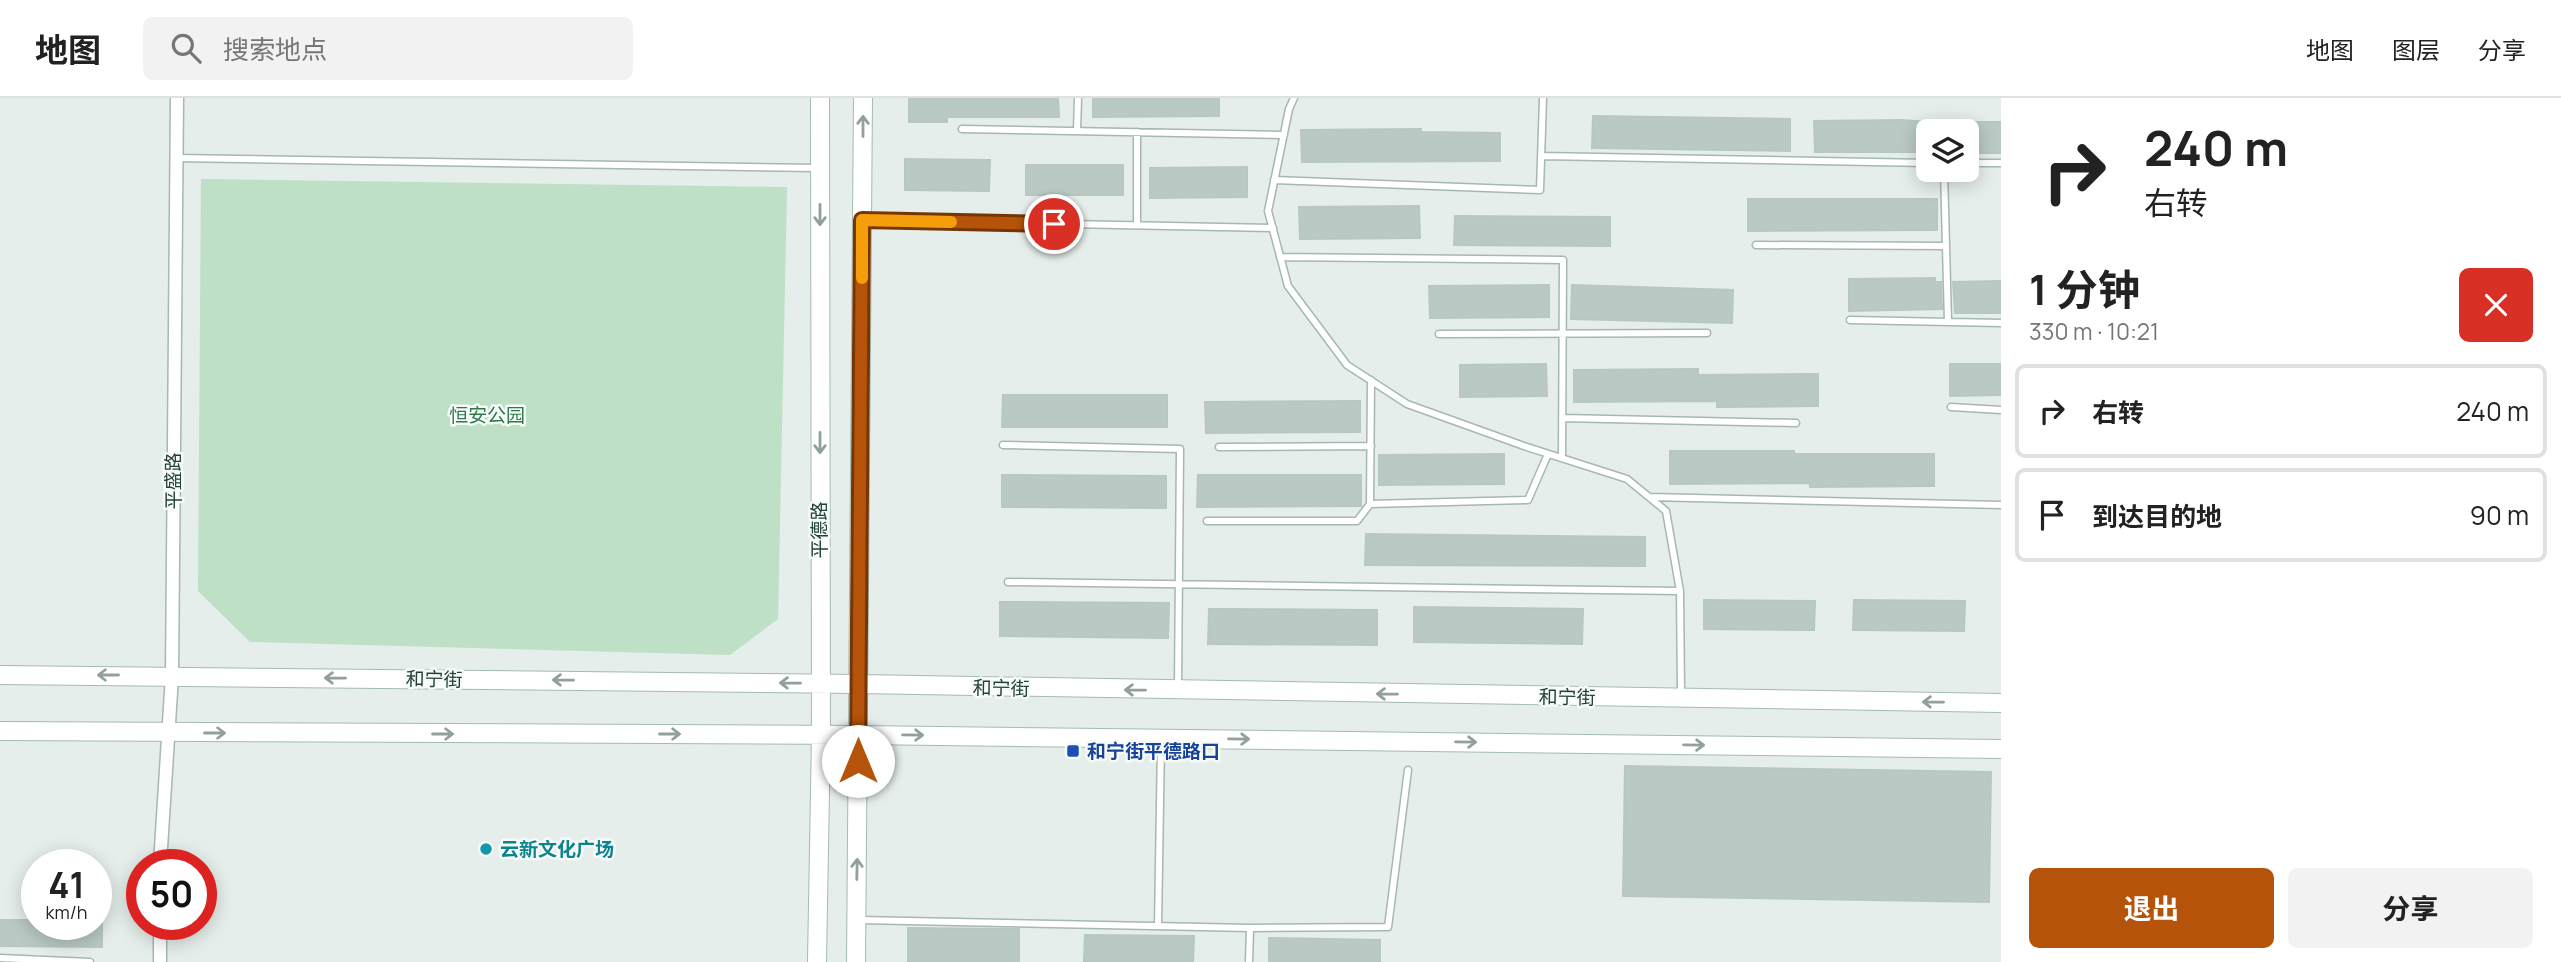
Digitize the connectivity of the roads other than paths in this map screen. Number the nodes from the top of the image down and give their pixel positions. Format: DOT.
graph roads {
  1 [pos="177,98"];
  2 [pos="820,98"];
  3 [pos="863,98"];
  4 [pos="1078,98"];
  5 [pos="1294,98"];
  6 [pos="1543,98"];
  7 [pos="962,130"];
  8 [pos="1077,131"];
  9 [pos="1138,132"];
  10 [pos="1284,135"];
  11 [pos="1541,156"];
  12 [pos="176,158"];
  13 [pos="1916,163"];
  14 [pos="1979,163"];
  15 [pos="2001,163"];
  16 [pos="820,168"];
  17 [pos="1274,180"];
  18 [pos="1944,182"];
  19 [pos="862,220"];
  20 [pos="1137,225"];
  21 [pos="1273,228"];
  22 [pos="1756,245"];
  23 [pos="1946,246"];
  24 [pos="1280,257"];
  25 [pos="1850,320"];
  26 [pos="1948,322"];
  27 [pos="2001,323"];
  28 [pos="1563,332"];
  29 [pos="1707,333"];
  30 [pos="1439,334"];
  31 [pos="1371,380"];
  32 [pos="1951,408"];
  33 [pos="2001,410"];
  34 [pos="1563,418"];
  35 [pos="1796,423"];
  36 [pos="1003,445"];
  37 [pos="1371,446"];
  38 [pos="1219,447"];
  39 [pos="1548,454"];
  40 [pos="1562,458"];
  41 [pos="1649,497"];
  42 [pos="1370,504"];
  43 [pos="2001,505"];
  44 [pos="1207,521"];
  45 [pos="1008,582"];
  46 [pos="1179,586"];
  47 [pos="1680,592"];
  48 [pos="0,675"];
  49 [pos="172,676"];
  50 [pos="819,684"];
  51 [pos="859,684"];
  52 [pos="1178,691"];
  53 [pos="1681,699"];
  54 [pos="2001,703"];
  55 [pos="0,731"];
  56 [pos="168,733"];
  57 [pos="821,734"];
  58 [pos="859,735"];
  59 [pos="1161,738"];
  60 [pos="2001,749"];
  61 [pos="1408,770"];
  62 [pos="161,849"];
  63 [pos="857,920"];
  64 [pos="1158,926"];
  65 [pos="1250,928"];
  66 [pos="160,940"];
  67 [pos="0,958"];
  68 [pos="90,962"];
  69 [pos="160,962"];
  70 [pos="817,962"];
  71 [pos="856,962"];
  72 [pos="1249,962"];
  1 -- 12 [label="street, 平盛路"];
  2 -- 16 [label="main road, 平德路"];
  19 -- 3 [label="main road, one-way"];
  4 -- 8 [label="lane"];
  5 -- 10 [label="lane"];
  6 -- 11 [label="lane"];
  7 -- 8 [label="lane"];
  8 -- 9 [label="lane"];
  9 -- 10 [label="lane"];
  9 -- 20 [label="lane"];
  10 -- 17 [label="lane"];
  11 -- 13 [label="lane"];
  11 -- 17 [label="lane"];
  12 -- 16 [label="lane"];
  12 -- 49 [label="street, 平盛路"];
  14 -- 15 [label="lane"];
  16 -- 50 [label="main road, 平德路, one-way"];
  17 -- 21 [label="lane"];
  18 -- 23 [label="lane"];
  19 -- 20 [label="lane"];
  19 -- 51 [label="main road"];
  20 -- 21 [label="lane"];
  21 -- 24 [label="lane"];
  22 -- 23 [label="lane"];
  23 -- 26 [label="lane"];
  24 -- 28 [label="lane"];
  24 -- 31 [label="lane"];
  25 -- 26 [label="lane"];
  26 -- 27 [label="lane"];
  28 -- 29 [label="lane"];
  28 -- 30 [label="lane"];
  28 -- 34 [label="lane"];
  31 -- 37 [label="lane"];
  31 -- 39 [label="lane"];
  32 -- 33 [label="lane"];
  34 -- 35 [label="lane"];
  34 -- 40 [label="lane"];
  36 -- 46 [label="lane"];
  37 -- 38 [label="lane"];
  37 -- 42 [label="lane"];
  39 -- 40 [label="lane"];
  39 -- 42 [label="lane"];
  40 -- 41 [label="lane"];
  41 -- 43 [label="lane"];
  41 -- 47 [label="lane"];
  42 -- 44 [label="lane"];
  45 -- 46 [label="lane"];
  46 -- 47 [label="lane"];
  46 -- 52 [label="lane"];
  47 -- 53 [label="lane"];
  49 -- 48 [label="main road, 和宁街, one-way"];
  50 -- 49 [label="main road, 和宁街, one-way"];
  49 -- 56 [label="street, 平盛路"];
  50 -- 51 [label="main road, 和宁街"];
  50 -- 57 [label="main road, 平德路"];
  52 -- 51 [label="main road, 和宁街, one-way"];
  51 -- 58 [label="main road"];
  53 -- 52 [label="main road, 和宁街, one-way"];
  54 -- 53 [label="main road, 和宁街, one-way"];
  55 -- 56 [label="main road"];
  56 -- 57 [label="main road, one-way"];
  56 -- 62 [label="street, 平盛路"];
  57 -- 58 [label="main road"];
  57 -- 70 [label="main road, 平德路"];
  58 -- 59 [label="main road, one-way"];
  63 -- 58 [label="main road, one-way"];
  59 -- 60 [label="main road, one-way"];
  59 -- 64 [label="lane"];
  61 -- 65 [label="lane"];
  63 -- 64 [label="lane"];
  63 -- 71 [label="main road"];
  64 -- 65 [label="lane"];
  65 -- 72 [label="lane"];
  66 -- 69 [label="street"];
  67 -- 68 [label="lane"];
}
